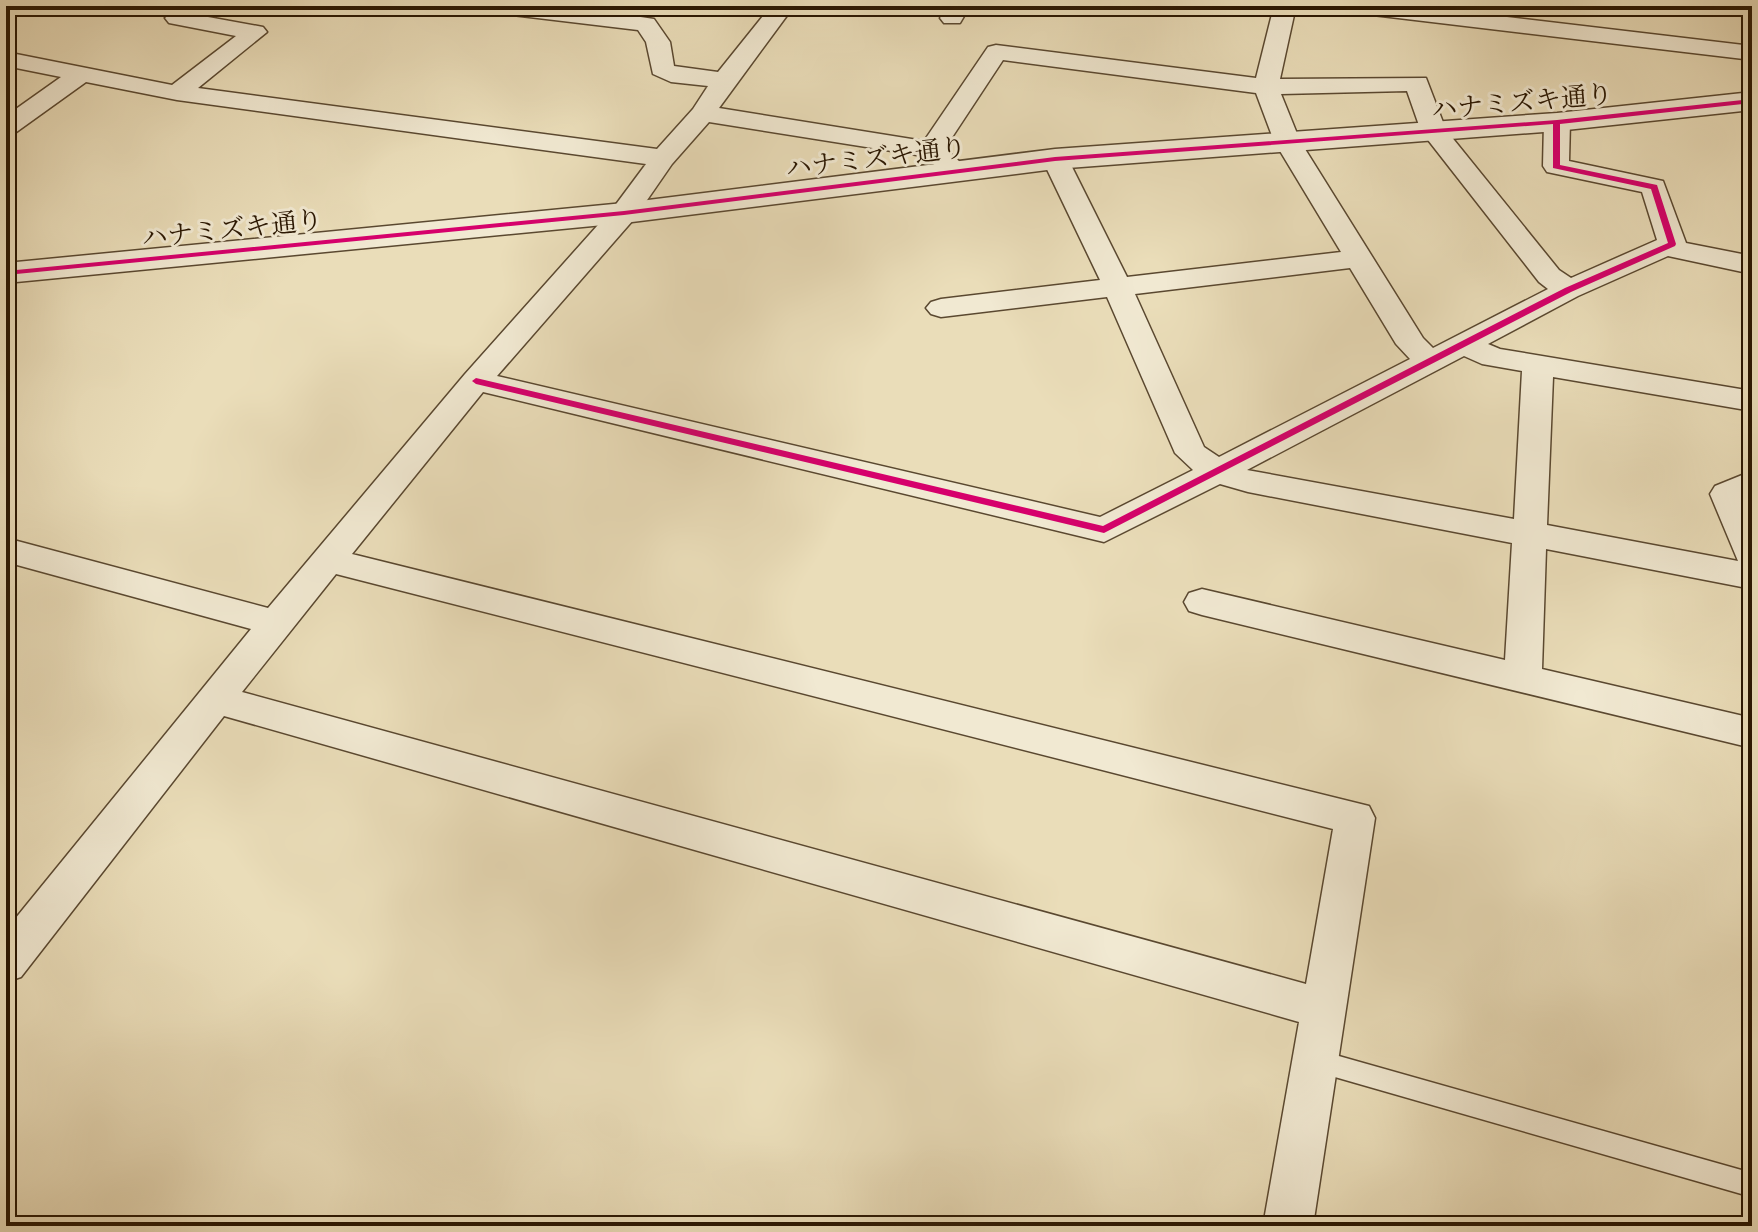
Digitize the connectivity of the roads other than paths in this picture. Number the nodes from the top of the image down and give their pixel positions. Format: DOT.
graph roads {
  1 [pos="194,6"];
  2 [pos="495,6"];
  3 [pos="783,6"];
  4 [pos="1285,6"];
  5 [pos="1356,6"];
  6 [pos="1588,6"];
  7 [pos="1750,6"];
  8 [pos="1434,11"];
  9 [pos="623,13"];
  10 [pos="1752,17"];
  11 [pos="1589,33"];
  12 [pos="1752,53"];
  13 [pos="6,59"];
  14 [pos="81,74"];
  15 [pos="724,80"];
  16 [pos="1266,87"];
  17 [pos="177,93"];
  18 [pos="1752,101"];
  19 [pos="703,113"];
  20 [pos="1557,122"];
  21 [pos="6,128"];
  22 [pos="1434,131"];
  23 [pos="1287,141"];
  24 [pos="663,158"];
  25 [pos="1055,159"];
  26 [pos="944,160"];
  27 [pos="624,213"];
  28 [pos="1665,247"];
  29 [pos="1361,258"];
  30 [pos="1752,265"];
  31 [pos="6,273"];
  32 [pos="1118,288"];
  33 [pos="1568,290"];
  34 [pos="941,308"];
  35 [pos="1465,345"];
  36 [pos="1429,361"];
  37 [pos="1538,365"];
  38 [pos="476,381"];
  39 [pos="1752,401"];
  40 [pos="1218,472"];
  41 [pos="1752,482"];
  42 [pos="1531,535"];
  43 [pos="6,550"];
  44 [pos="1752,555"];
  45 [pos="328,560"];
  46 [pos="1752,576"];
  47 [pos="1202,602"];
  48 [pos="276,623"];
  49 [pos="1523,677"];
  50 [pos="217,700"];
  51 [pos="1752,733"];
  52 [pos="6,963"];
  53 [pos="1324,1009"];
  54 [pos="1314,1060"];
  55 [pos="1752,1185"];
  56 [pos="1288,1226"];
  1 -- 17 [label="street"];
  2 -- 9 [label="street"];
  3 -- 15 [label="street"];
  4 -- 16 [label="street"];
  5 -- 8 [label="street"];
  6 -- 11 [label="street"];
  7 -- 10 [label="street"];
  8 -- 11 [label="street"];
  9 -- 15 [label="street"];
  11 -- 12 [label="street"];
  13 -- 14 [label="street"];
  14 -- 17 [label="street"];
  14 -- 21 [label="street"];
  15 -- 19 [label="street"];
  16 -- 22 [label="street"];
  16 -- 23 [label="street"];
  16 -- 26 [label="street"];
  17 -- 24 [label="street"];
  18 -- 20 [label="street, ハナミズキ通り"];
  19 -- 24 [label="street"];
  19 -- 26 [label="street"];
  20 -- 22 [label="street, ハナミズキ通り"];
  20 -- 28 [label="street"];
  22 -- 23 [label="street, ハナミズキ通り"];
  22 -- 33 [label="street"];
  23 -- 25 [label="street, ハナミズキ通り"];
  23 -- 29 [label="street"];
  24 -- 27 [label="street"];
  25 -- 26 [label="street, ハナミズキ通り"];
  25 -- 32 [label="street"];
  26 -- 27 [label="street, ハナミズキ通り"];
  27 -- 31 [label="street, ハナミズキ通り"];
  27 -- 38 [label="street"];
  28 -- 30 [label="street"];
  28 -- 33 [label="street"];
  29 -- 32 [label="street"];
  29 -- 36 [label="street"];
  32 -- 34 [label="street"];
  32 -- 40 [label="street"];
  33 -- 35 [label="street"];
  35 -- 36 [label="street"];
  35 -- 37 [label="street"];
  36 -- 40 [label="street"];
  37 -- 39 [label="street"];
  37 -- 42 [label="street"];
  38 -- 40 [label="street"];
  38 -- 45 [label="street"];
  40 -- 42 [label="street"];
  41 -- 44 [label="street"];
  42 -- 46 [label="street"];
  42 -- 49 [label="street"];
  43 -- 48 [label="street"];
  45 -- 48 [label="street"];
  45 -- 53 [label="street"];
  47 -- 49 [label="street"];
  48 -- 50 [label="street"];
  49 -- 51 [label="street"];
  50 -- 52 [label="street"];
  50 -- 53 [label="street"];
  53 -- 54 [label="street"];
  54 -- 55 [label="lane"];
  54 -- 56 [label="street"];
}
